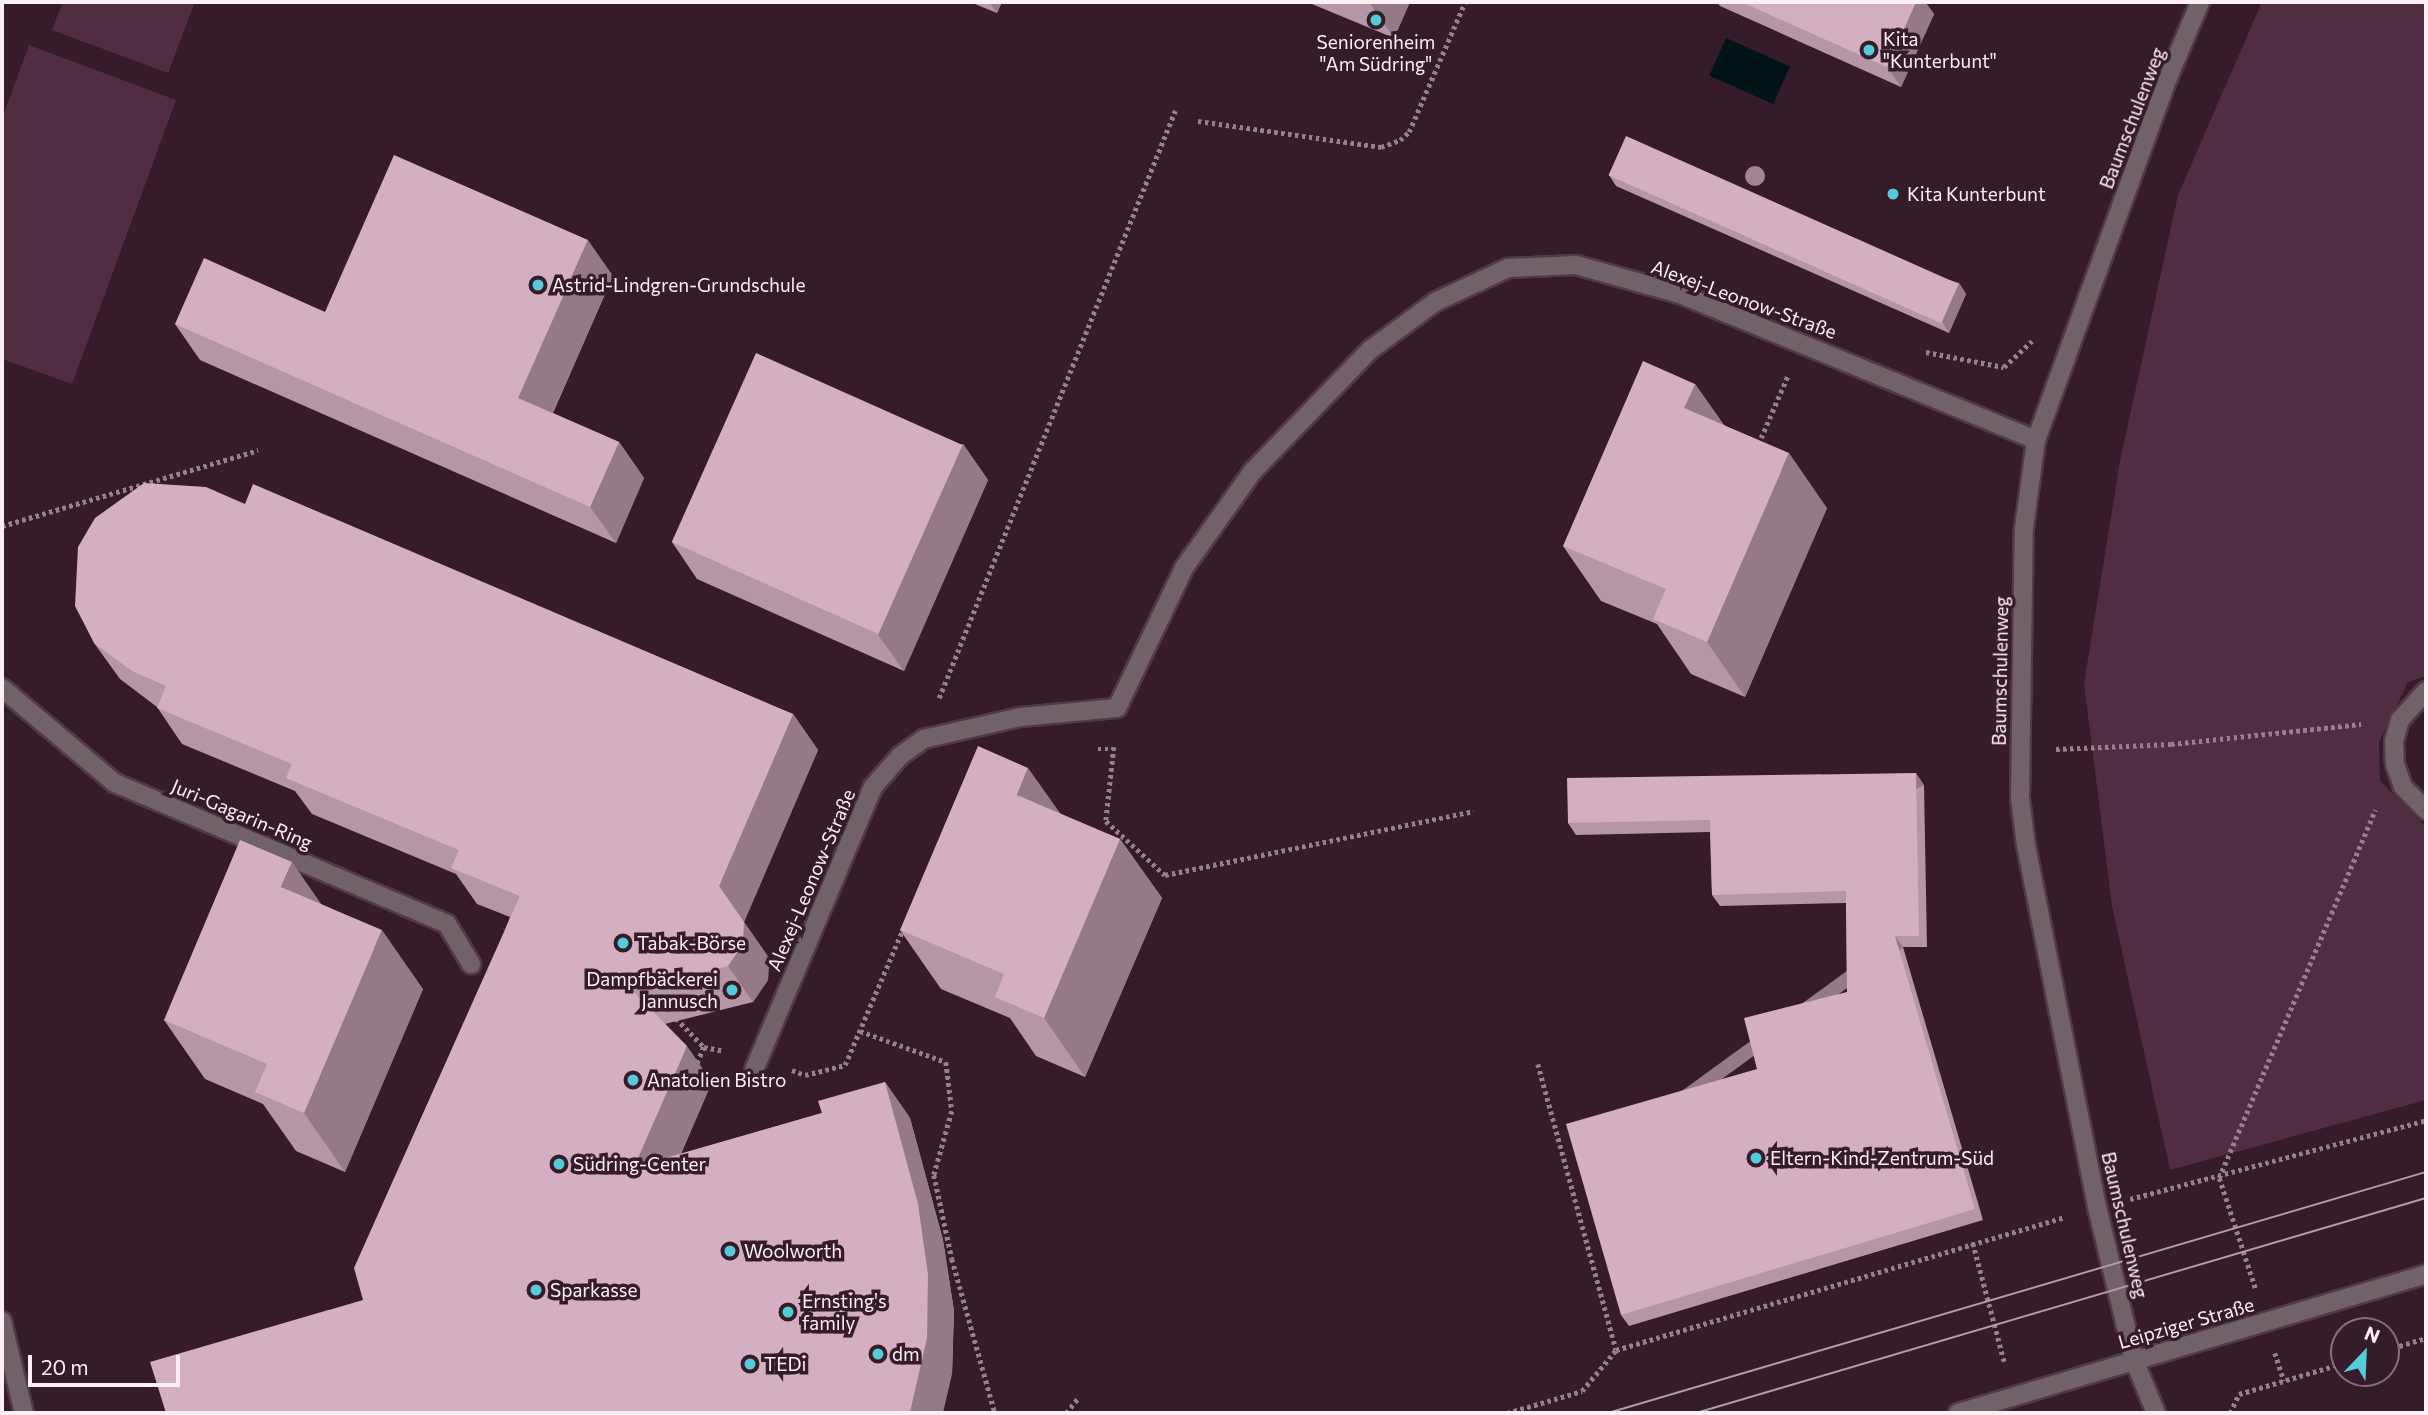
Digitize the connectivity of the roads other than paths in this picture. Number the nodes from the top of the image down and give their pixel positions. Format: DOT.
graph roads {
  1 [pos="2200,2"];
  2 [pos="2036,440"];
  3 [pos="2,688"];
  4 [pos="2426,691"];
  5 [pos="2426,810"];
  6 [pos="471,964"];
  7 [pos="757,1064"];
  8 [pos="2426,1274"];
  9 [pos="2,1321"];
  10 [pos="2134,1360"];
  11 [pos="24,1413"];
  12 [pos="1958,1413"];
  13 [pos="2156,1413"];
  1 -- 2 [label="street, Baumschulenweg"];
  2 -- 7 [label="street, Alexej-Leonow-Straße"];
  2 -- 10 [label="street, Baumschulenweg"];
  3 -- 6 [label="street, Juri-Gagarin-Ring"];
  4 -- 5 [label="street"];
  8 -- 10 [label="street, Leipziger Straße"];
  9 -- 11 [label="street"];
  10 -- 12 [label="street, Leipziger Straße"];
  10 -- 13 [label="street, Baumschulenweg"];
}
